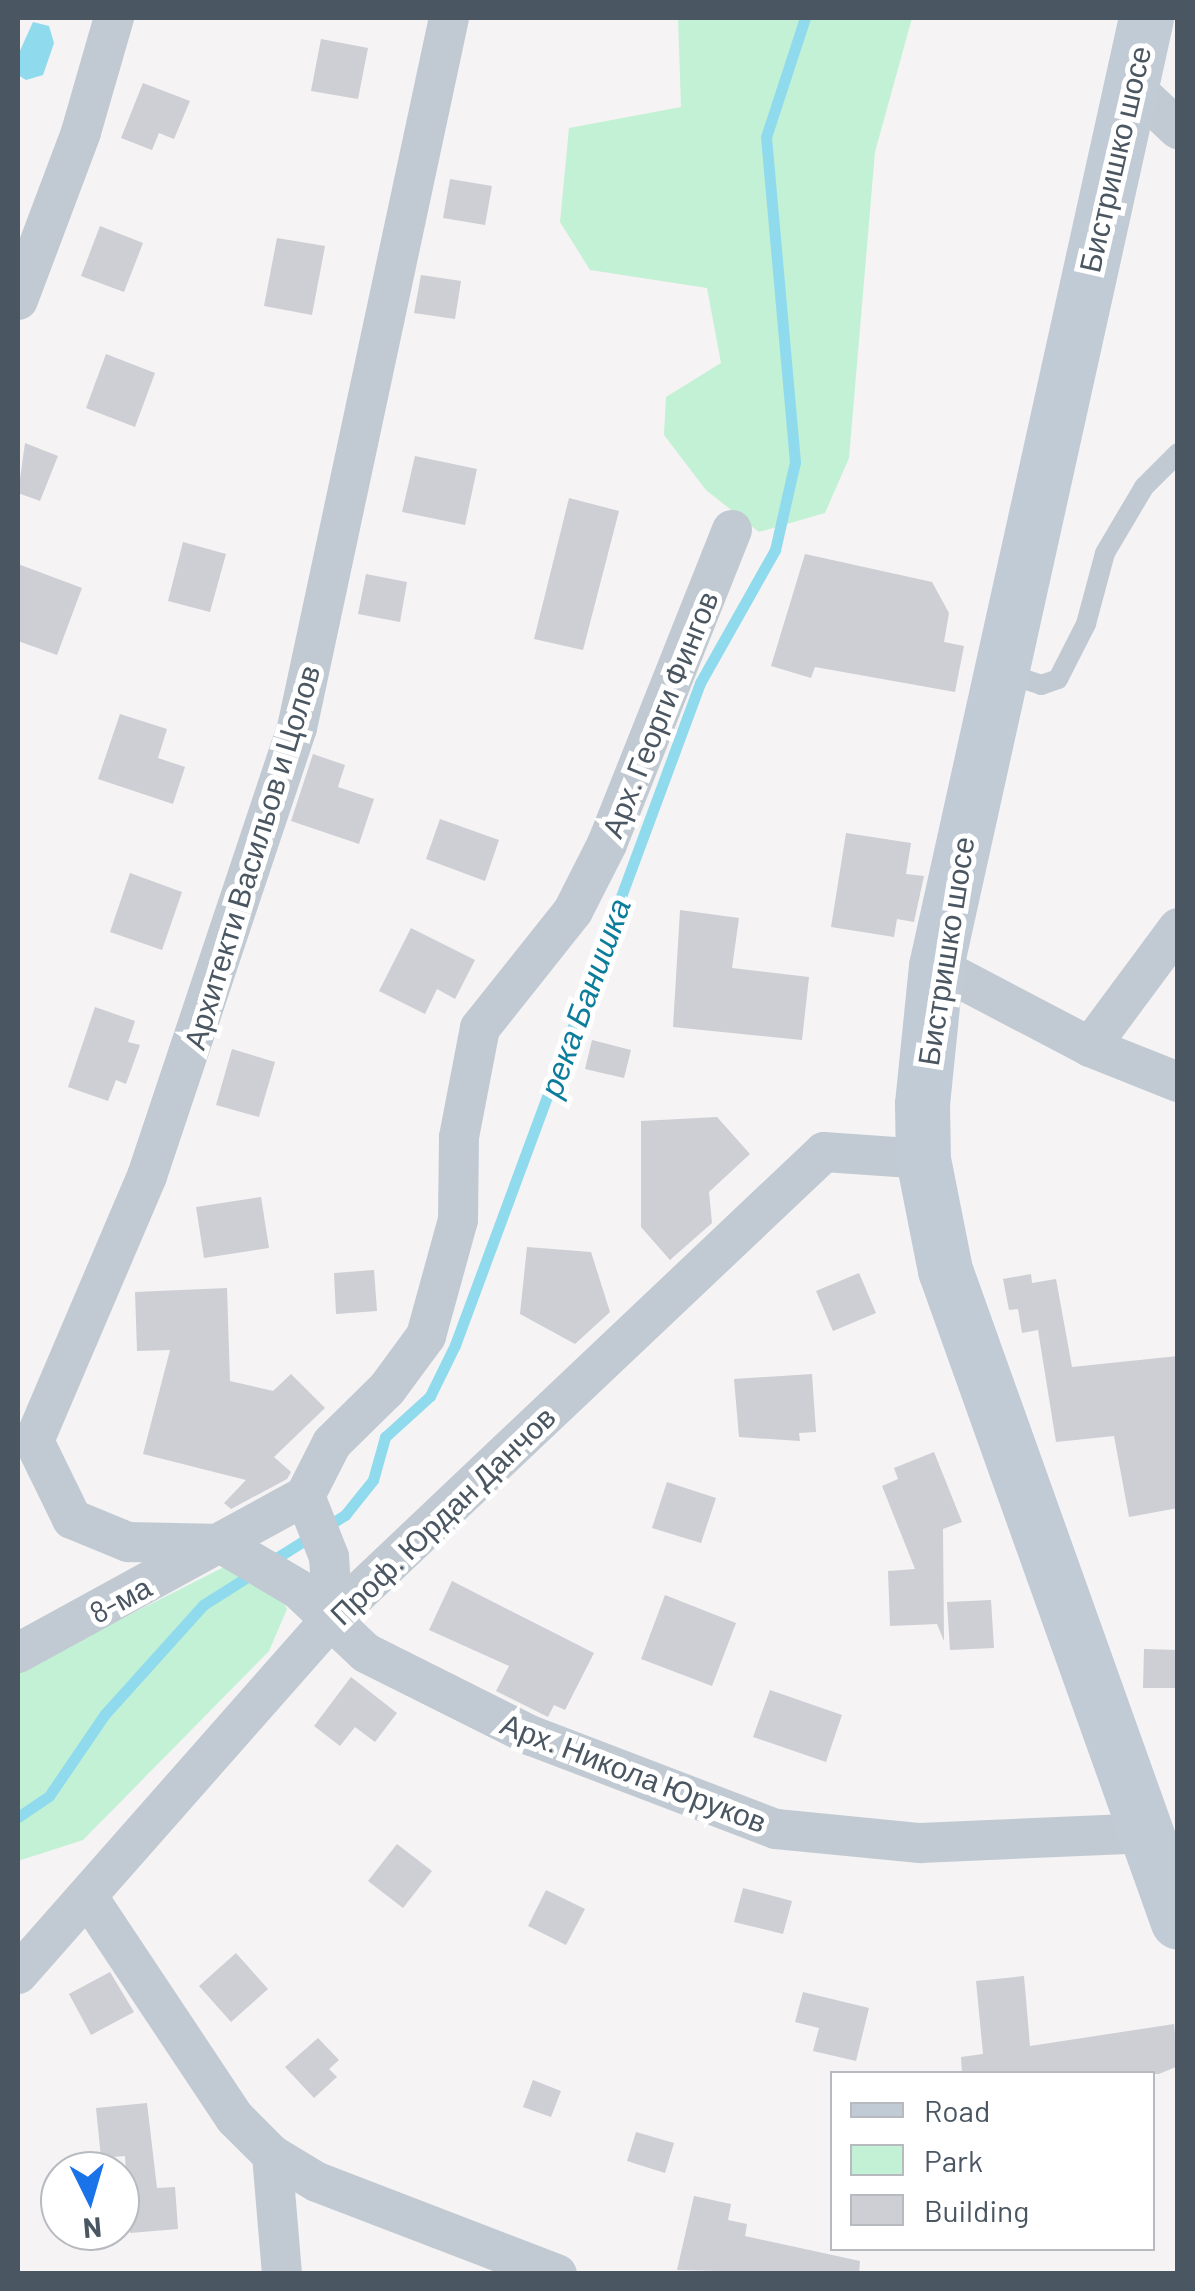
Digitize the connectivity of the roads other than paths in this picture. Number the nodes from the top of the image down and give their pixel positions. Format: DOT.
graph roads {
  1 [pos="114,18"];
  2 [pos="449,18"];
  3 [pos="1146,18"];
  4 [pos="1130,84"];
  5 [pos="1178,129"];
  6 [pos="28,245"];
  7 [pos="18,300"];
  8 [pos="1178,453"];
  9 [pos="732,530"];
  10 [pos="998,670"];
  11 [pos="1178,928"];
  12 [pos="936,966"];
  13 [pos="1090,1047"];
  14 [pos="1178,1082"];
  15 [pos="923,1160"];
  16 [pos="26,1440"];
  17 [pos="305,1496"];
  18 [pos="222,1544"];
  19 [pos="333,1617"];
  20 [pos="18,1653"];
  21 [pos="1145,1833"];
  22 [pos="88,1897"];
  23 [pos="1178,1922"];
  24 [pos="18,1974"];
  25 [pos="272,2155"];
  26 [pos="282,2274"];
  27 [pos="557,2274"];
  1 -- 6 [label="street"];
  2 -- 16 [label="street, Архитекти Васильов и Цолов"];
  3 -- 4 [label="street, Бистришко шосе"];
  4 -- 5 [label="street"];
  4 -- 10 [label="street, Бистришко шосе"];
  6 -- 7 [label="street"];
  8 -- 10 [label="lane"];
  9 -- 17 [label="street, Арх. Георги Фингов"];
  10 -- 12 [label="street, Бистришко шосе"];
  11 -- 13 [label="street"];
  12 -- 13 [label="street"];
  12 -- 15 [label="street, Бистришко шосе"];
  13 -- 14 [label="street"];
  15 -- 19 [label="street, Проф. Юрдан Данчов"];
  15 -- 21 [label="street, Бистришко шосе"];
  16 -- 18 [label="street"];
  17 -- 18 [label="street"];
  17 -- 19 [label="street"];
  18 -- 19 [label="street, Арх. Никола Юруков"];
  18 -- 20 [label="street, 8-ма"];
  19 -- 21 [label="street, Арх. Никола Юруков"];
  19 -- 22 [label="street, Проф. Юрдан Данчов"];
  21 -- 23 [label="street, Бистришко шосе"];
  22 -- 24 [label="street, Проф. Юрдан Данчов"];
  22 -- 25 [label="street"];
  25 -- 26 [label="street"];
  25 -- 27 [label="street"];
}
